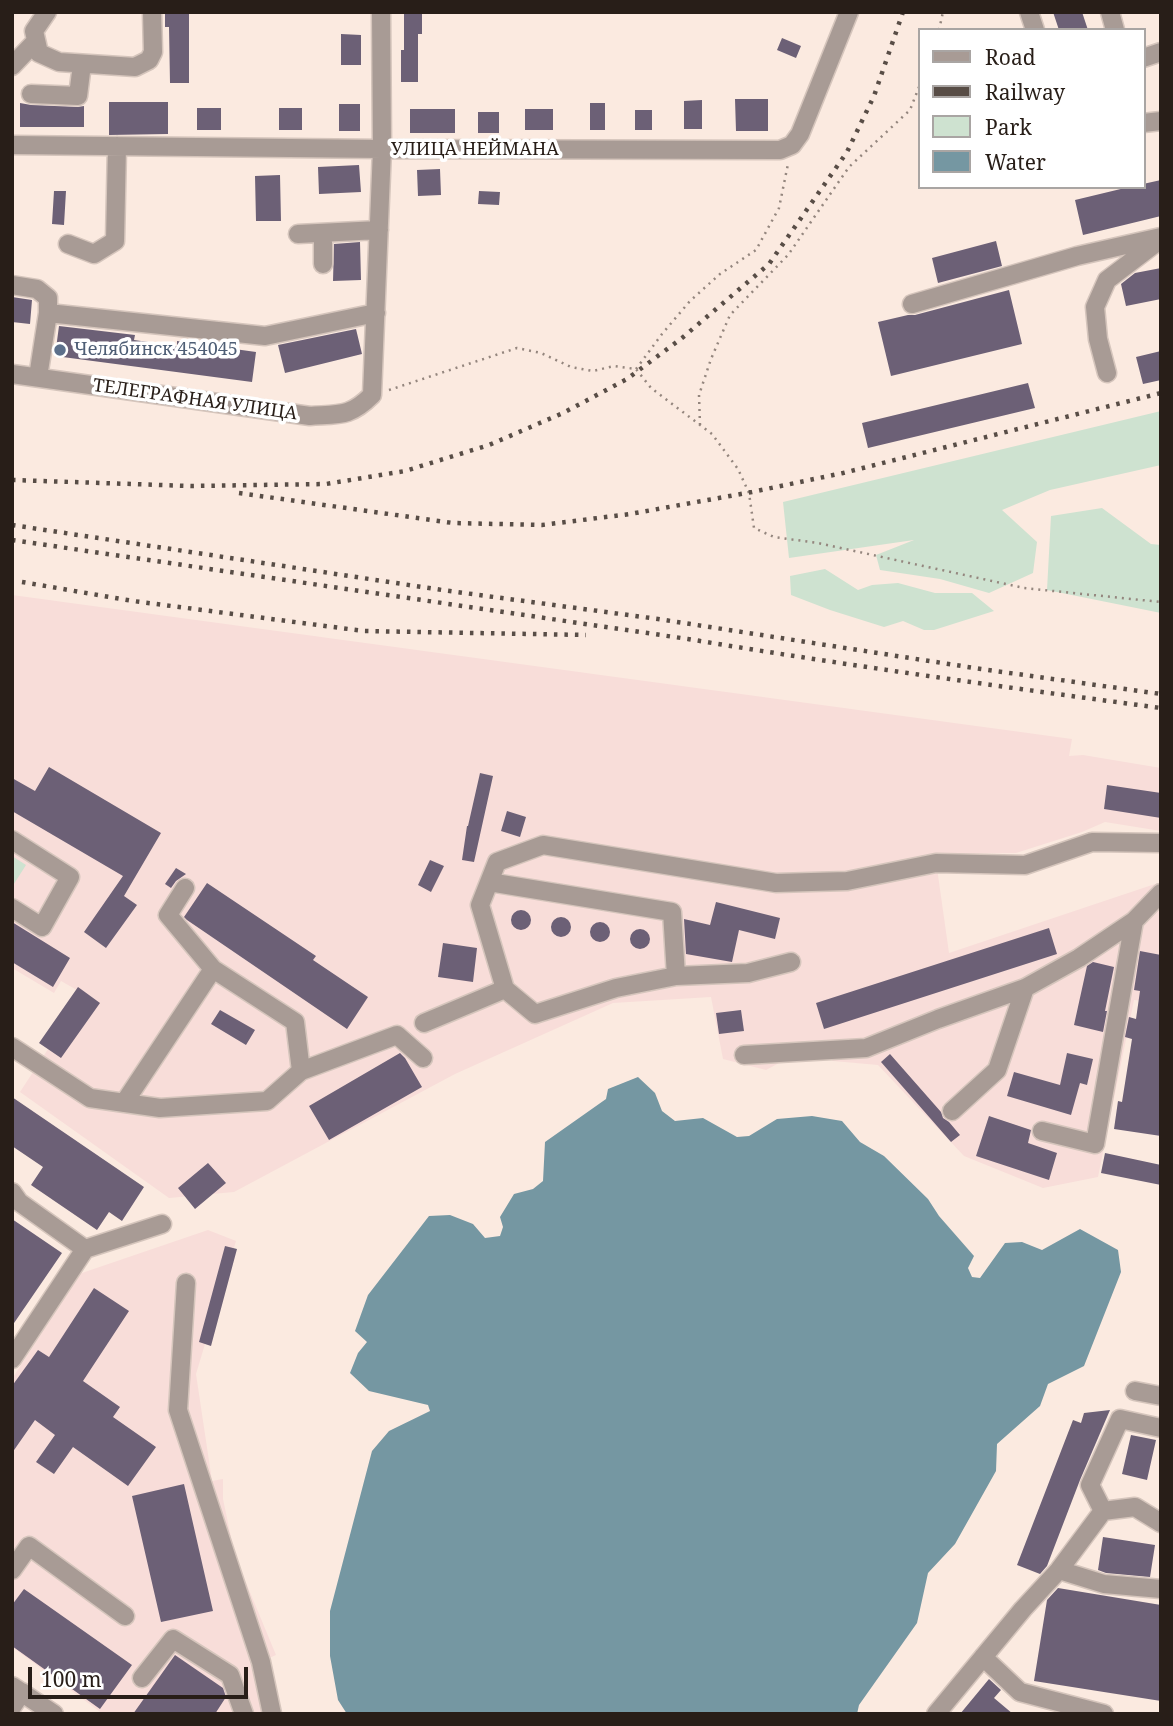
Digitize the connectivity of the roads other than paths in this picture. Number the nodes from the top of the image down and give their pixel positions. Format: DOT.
graph roads {
  1 [pos="47,12"];
  2 [pos="152,12"];
  3 [pos="381,12"];
  4 [pos="849,12"];
  5 [pos="36,41"];
  6 [pos="82,64"];
  7 [pos="12,66"];
  8 [pos="31,94"];
  9 [pos="12,145"];
  10 [pos="117,146"];
  11 [pos="382,149"];
  12 [pos="379,230"];
  13 [pos="323,233"];
  14 [pos="298,234"];
  15 [pos="1161,238"];
  16 [pos="68,244"];
  17 [pos="323,264"];
  18 [pos="12,285"];
  19 [pos="912,304"];
  20 [pos="48,313"];
  21 [pos="376,313"];
  22 [pos="12,373"];
  23 [pos="1107,373"];
  24 [pos="38,377"];
  25 [pos="12,840"];
  26 [pos="1161,843"];
  27 [pos="489,883"];
  28 [pos="186,888"];
  29 [pos="1161,893"];
  30 [pos="12,908"];
  31 [pos="1134,921"];
  32 [pos="791,962"];
  33 [pos="213,969"];
  34 [pos="676,976"];
  35 [pos="1025,988"];
  36 [pos="505,989"];
  37 [pos="424,1023"];
  38 [pos="12,1047"];
  39 [pos="744,1055"];
  40 [pos="424,1058"];
  41 [pos="301,1071"];
  42 [pos="124,1103"];
  43 [pos="952,1111"];
  44 [pos="1042,1131"];
  45 [pos="12,1192"];
  46 [pos="162,1224"];
  47 [pos="85,1249"];
  48 [pos="186,1283"];
  49 [pos="12,1359"];
  50 [pos="1135,1391"];
  51 [pos="1161,1396"];
  52 [pos="1161,1427"];
  53 [pos="1103,1511"];
  54 [pos="1161,1522"];
  55 [pos="12,1570"];
  56 [pos="1059,1570"];
  57 [pos="1161,1589"];
  58 [pos="125,1616"];
  59 [pos="983,1657"];
  60 [pos="142,1678"];
  61 [pos="16,1695"];
  62 [pos="54,1714"];
  63 [pos="244,1714"];
  64 [pos="272,1714"];
  65 [pos="936,1714"];
  66 [pos="1104,1714"];
  1 -- 5 [label="street"];
  2 -- 6 [label="street"];
  3 -- 11 [label="street"];
  4 -- 11 [label="street, УЛИЦА НЕЙМАНА"];
  5 -- 6 [label="street"];
  5 -- 7 [label="street"];
  6 -- 8 [label="street"];
  9 -- 10 [label="street, УЛИЦА НЕЙМАНА"];
  10 -- 11 [label="street, УЛИЦА НЕЙМАНА"];
  10 -- 16 [label="street"];
  11 -- 12 [label="street"];
  12 -- 13 [label="street"];
  12 -- 21 [label="street"];
  13 -- 14 [label="street"];
  13 -- 17 [label="street"];
  15 -- 19 [label="street"];
  15 -- 23 [label="street"];
  18 -- 20 [label="street"];
  20 -- 21 [label="street"];
  20 -- 24 [label="street"];
  21 -- 24 [label="street, ТЕЛЕГРАФНАЯ УЛИЦА"];
  22 -- 24 [label="street, ТЕЛЕГРАФНАЯ УЛИЦА"];
  25 -- 30 [label="street"];
  26 -- 27 [label="street"];
  27 -- 34 [label="street"];
  27 -- 36 [label="street"];
  28 -- 33 [label="street"];
  29 -- 31 [label="street"];
  31 -- 35 [label="street"];
  31 -- 44 [label="street"];
  32 -- 34 [label="street"];
  33 -- 41 [label="street"];
  33 -- 42 [label="street"];
  34 -- 36 [label="street"];
  35 -- 39 [label="street"];
  35 -- 43 [label="street"];
  36 -- 37 [label="street"];
  38 -- 42 [label="street"];
  40 -- 41 [label="street"];
  41 -- 42 [label="street"];
  45 -- 47 [label="street"];
  46 -- 47 [label="street"];
  47 -- 49 [label="street"];
  48 -- 64 [label="street"];
  50 -- 51 [label="street"];
  52 -- 53 [label="street"];
  53 -- 54 [label="street"];
  53 -- 56 [label="street"];
  55 -- 58 [label="street"];
  56 -- 57 [label="street"];
  56 -- 59 [label="street"];
  59 -- 65 [label="street"];
  59 -- 66 [label="street"];
  60 -- 63 [label="street"];
  61 -- 62 [label="street"];
}
